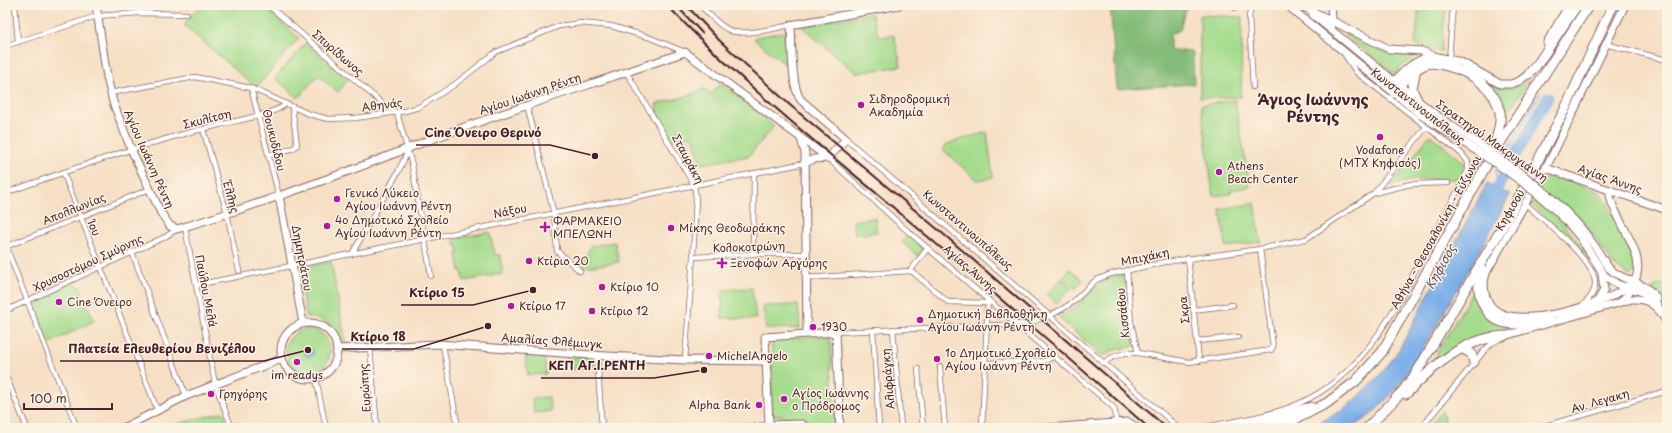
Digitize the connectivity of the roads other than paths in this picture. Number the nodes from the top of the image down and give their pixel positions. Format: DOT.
graph roads {
  1 [pos="14,5"];
  2 [pos="96,5"];
  3 [pos="139,5"];
  4 [pos="268,5"];
  5 [pos="700,5"];
  6 [pos="899,5"];
  7 [pos="1252,5"];
  8 [pos="1286,5"];
  9 [pos="1300,5"];
  10 [pos="1331,5"];
  11 [pos="1453,5"];
  12 [pos="1569,5"];
  13 [pos="1577,5"];
  14 [pos="1589,5"];
  15 [pos="1613,5"];
  16 [pos="1625,5"];
  17 [pos="140,14"];
  18 [pos="187,14"];
  19 [pos="97,16"];
  20 [pos="1331,24"];
  21 [pos="791,25"];
  22 [pos="1323,34"];
  23 [pos="18,42"];
  24 [pos="1606,44"];
  25 [pos="5,46"];
  26 [pos="1344,51"];
  27 [pos="685,52"];
  28 [pos="1433,56"];
  29 [pos="1449,59"];
  30 [pos="1667,60"];
  31 [pos="627,72"];
  32 [pos="1415,72"];
  33 [pos="1529,74"];
  34 [pos="1398,83"];
  35 [pos="1253,87"];
  36 [pos="251,88"];
  37 [pos="1391,90"];
  38 [pos="110,93"];
  39 [pos="1417,100"];
  40 [pos="285,104"];
  41 [pos="528,105"];
  42 [pos="292,107"];
  43 [pos="397,113"];
  44 [pos="259,115"];
  45 [pos="1426,127"];
  46 [pos="203,128"];
  47 [pos="801,139"];
  48 [pos="846,139"];
  49 [pos="131,149"];
  50 [pos="408,149"];
  51 [pos="817,151"];
  52 [pos="804,153"];
  53 [pos="268,155"];
  54 [pos="1491,157"];
  55 [pos="828,158"];
  56 [pos="804,163"];
  57 [pos="1546,168"];
  58 [pos="63,172"];
  59 [pos="754,174"];
  60 [pos="1448,183"];
  61 [pos="694,185"];
  62 [pos="150,189"];
  63 [pos="1610,190"];
  64 [pos="5,193"];
  65 [pos="1374,193"];
  66 [pos="279,196"];
  67 [pos="1526,204"];
  68 [pos="1667,210"];
  69 [pos="227,213"];
  70 [pos="554,214"];
  71 [pos="80,216"];
  72 [pos="1571,221"];
  73 [pos="185,227"];
  74 [pos="177,229"];
  75 [pos="425,240"];
  76 [pos="5,246"];
  77 [pos="928,248"];
  78 [pos="1260,249"];
  79 [pos="132,252"];
  80 [pos="352,254"];
  81 [pos="752,254"];
  82 [pos="806,254"];
  83 [pos="693,258"];
  84 [pos="1188,258"];
  85 [pos="1484,258"];
  86 [pos="293,266"];
  87 [pos="100,267"];
  88 [pos="1127,270"];
  89 [pos="239,271"];
  90 [pos="580,271"];
  91 [pos="1601,271"];
  92 [pos="910,272"];
  93 [pos="431,276"];
  94 [pos="806,278"];
  95 [pos="196,285"];
  96 [pos="1631,285"];
  97 [pos="27,301"];
  98 [pos="988,301"];
  99 [pos="1597,302"];
  100 [pos="1621,302"];
  101 [pos="1233,305"];
  102 [pos="1581,307"];
  103 [pos="1193,310"];
  104 [pos="5,311"];
  105 [pos="1662,314"];
  106 [pos="1049,316"];
  107 [pos="1549,316"];
  108 [pos="303,323"];
  109 [pos="1667,324"];
  110 [pos="987,325"];
  111 [pos="1018,325"];
  112 [pos="893,329"];
  113 [pos="873,330"];
  114 [pos="836,332"];
  115 [pos="807,334"];
  116 [pos="1238,336"];
  117 [pos="1504,336"];
  118 [pos="1197,341"];
  119 [pos="443,345"];
  120 [pos="370,347"];
  121 [pos="1463,348"];
  122 [pos="337,349"];
  123 [pos="1138,353"];
  124 [pos="597,355"];
  125 [pos="1055,356"];
  126 [pos="281,359"];
  127 [pos="685,360"];
  128 [pos="766,361"];
  129 [pos="1198,361"];
  130 [pos="1474,362"];
  131 [pos="984,363"];
  132 [pos="1103,363"];
  133 [pos="940,367"];
  134 [pos="918,368"];
  135 [pos="5,374"];
  136 [pos="316,379"];
  137 [pos="215,384"];
  138 [pos="1667,391"];
  139 [pos="186,396"];
  140 [pos="1327,403"];
  141 [pos="157,409"];
  142 [pos="1384,410"];
  143 [pos="1116,423"];
  144 [pos="769,425"];
  145 [pos="27,428"];
  146 [pos="77,428"];
  147 [pos="122,428"];
  148 [pos="232,428"];
  149 [pos="326,428"];
  150 [pos="377,428"];
  151 [pos="458,428"];
  152 [pos="602,428"];
  153 [pos="725,428"];
  154 [pos="806,428"];
  155 [pos="840,428"];
  156 [pos="879,428"];
  157 [pos="901,428"];
  158 [pos="923,428"];
  159 [pos="945,428"];
  160 [pos="982,428"];
  161 [pos="1048,428"];
  162 [pos="1137,428"];
  163 [pos="1179,428"];
  164 [pos="1200,428"];
  165 [pos="1227,428"];
  166 [pos="1266,428"];
  167 [pos="1367,428"];
  168 [pos="1421,428"];
  169 [pos="1538,428"];
  1 -- 23 [label="street"];
  2 -- 19 [label="street, Αγίου Ιωάννη Ρέντη"];
  3 -- 17 [label="street"];
  4 -- 43 [label="street, Σπυρίδωνος"];
  5 -- 21 [label="street"];
  6 -- 21 [label="street"];
  7 -- 35 [label="street"];
  8 -- 22 [label="street, Στρατηγού Μακρυγιάννη"];
  9 -- 20 [label="street"];
  10 -- 20 [label="street"];
  11 -- 29 [label="street"];
  12 -- 33 [label="street"];
  13 -- 33 [label="highway"];
  14 -- 54 [label="highway, Αθήνα - Θεσσαλονίκη - Εύζωνοι"];
  15 -- 85 [label="highway"];
  16 -- 24 [label="street, Κηφισού"];
  17 -- 18 [label="street"];
  17 -- 19 [label="street"];
  19 -- 23 [label="street"];
  19 -- 38 [label="street, Αγίου Ιωάννη Ρέντη"];
  20 -- 22 [label="street"];
  20 -- 28 [label="street"];
  20 -- 34 [label="street, Στρατηγού Μακρυγιάννη"];
  21 -- 48 [label="street, Κωνσταντινουπόλεως"];
  22 -- 26 [label="street, Στρατηγού Μακρυγιάννη"];
  23 -- 25 [label="street"];
  24 -- 30 [label="street"];
  24 -- 57 [label="street, Κηφισού"];
  26 -- 37 [label="street, Στρατηγού Μακρυγιάννη"];
  26 -- 45 [label="street, Κωνσταντινουπόλεως"];
  27 -- 31 [label="street, Αγίου Ιωάννη Ρέντη"];
  27 -- 43 [label="street, Αθηνάς"];
  27 -- 47 [label="street"];
  28 -- 29 [label="street"];
  28 -- 34 [label="street"];
  29 -- 33 [label="street"];
  31 -- 41 [label="street, Αγίου Ιωάννη Ρέντη"];
  31 -- 61 [label="street, Σταυράκη"];
  32 -- 34 [label="highway"];
  32 -- 39 [label="highway"];
  32 -- 54 [label="highway"];
  34 -- 37 [label="highway"];
  34 -- 39 [label="street, Στρατηγού Μακρυγιάννη"];
  36 -- 38 [label="street, Αθηνάς"];
  36 -- 40 [label="street, Αθηνάς"];
  36 -- 44 [label="street, Θουκυδίδου"];
  37 -- 72 [label="street, Στρατηγού Μακρυγιάννη, bridge"];
  38 -- 49 [label="street, Αγίου Ιωάννη Ρέντη"];
  39 -- 72 [label="street, Στρατηγού Μακρυγιάννη, bridge"];
  40 -- 42 [label="street, Αθηνάς"];
  40 -- 44 [label="street, Σκυλίτση"];
  41 -- 50 [label="street, Αγίου Ιωάννη Ρέντη"];
  41 -- 70 [label="street"];
  42 -- 43 [label="street, Αθηνάς"];
  42 -- 53 [label="street"];
  43 -- 50 [label="street"];
  44 -- 46 [label="street, Σκυλίτση"];
  44 -- 53 [label="street, Θουκυδίδου"];
  45 -- 65 [label="street, Μπιχάκη"];
  45 -- 164 [label="street, Κωνσταντινουπόλεως"];
  46 -- 49 [label="street, Σκυλίτση"];
  46 -- 69 [label="street, Έλλης"];
  47 -- 51 [label="street, Αγίας Άννης"];
  47 -- 52 [label="street"];
  48 -- 55 [label="street"];
  48 -- 106 [label="street, Κωνσταντινουπόλεως"];
  49 -- 58 [label="street, Σκυλίτση"];
  49 -- 62 [label="street, Αγίου Ιωάννη Ρέντη"];
  50 -- 66 [label="street, Αγίου Ιωάννη Ρέντη"];
  50 -- 75 [label="street"];
  50 -- 80 [label="street"];
  51 -- 52 [label="street"];
  51 -- 55 [label="street, Αγίας Άννης"];
  52 -- 56 [label="street"];
  53 -- 66 [label="street, Θουκυδίδου"];
  54 -- 140 [label="highway, Αθήνα - Θεσσαλονίκη - Εύζωνοι"];
  55 -- 56 [label="street, Νάξου"];
  55 -- 77 [label="street, Αγίας Άννης"];
  56 -- 59 [label="street, Νάξου"];
  56 -- 82 [label="street"];
  57 -- 63 [label="street, Αγίας Άννης"];
  57 -- 67 [label="street, Κηφισού"];
  58 -- 64 [label="street, Σκυλίτση"];
  58 -- 71 [label="street, Ίου"];
  59 -- 61 [label="street, Νάξου"];
  59 -- 81 [label="street"];
  60 -- 65 [label="street"];
  61 -- 70 [label="street, Νάξου"];
  61 -- 83 [label="street, Σταυράκη"];
  62 -- 71 [label="street, Απολλωνίας"];
  62 -- 74 [label="street, Αγίου Ιωάννη Ρέντη"];
  63 -- 68 [label="street, Αγίας Άννης"];
  63 -- 96 [label="street"];
  65 -- 78 [label="street, Μπιχάκη"];
  66 -- 69 [label="street, Αγίου Ιωάννη Ρέντη"];
  66 -- 86 [label="street, Δημητράτου"];
  67 -- 102 [label="street"];
  67 -- 107 [label="street, Κηφισού"];
  69 -- 73 [label="street, Αγίου Ιωάννη Ρέντη"];
  69 -- 89 [label="street, Έλλης"];
  70 -- 75 [label="street, Νάξου"];
  70 -- 90 [label="street"];
  71 -- 76 [label="street, Απολλωνίας"];
  71 -- 87 [label="street, Ίου"];
  72 -- 91 [label="street, Στρατηγού Μακρυγιάννη"];
  72 -- 96 [label="street, Στρατηγού Μακρυγιάννη"];
  73 -- 74 [label="street, Αγίου Ιωάννη Ρέντη"];
  73 -- 95 [label="street, Παύλου Μελά"];
  74 -- 79 [label="street, Χρυσοστόμου Σμύρνης"];
  75 -- 80 [label="street, Νάξου"];
  75 -- 93 [label="street"];
  76 -- 97 [label="street"];
  77 -- 92 [label="street"];
  77 -- 98 [label="street, Αγίας Άννης"];
  78 -- 84 [label="street, Μπιχάκη"];
  78 -- 129 [label="street"];
  79 -- 87 [label="street, Χρυσοστόμου Σμύρνης"];
  79 -- 139 [label="street"];
  80 -- 86 [label="street, Νάξου"];
  81 -- 82 [label="street, Κολοκοτρώνη"];
  81 -- 83 [label="street, Κολοκοτρώνη"];
  82 -- 94 [label="street"];
  83 -- 127 [label="street, Σταυράκη"];
  84 -- 88 [label="street, Μπιχάκη"];
  84 -- 103 [label="street, Σκρα"];
  85 -- 107 [label="highway"];
  85 -- 142 [label="highway"];
  86 -- 95 [label="street, Νάξου"];
  86 -- 108 [label="street, Δημητράτου"];
  87 -- 97 [label="street, Χρυσοστόμου Σμύρνης"];
  87 -- 141 [label="street, Ίου"];
  88 -- 106 [label="street, Μπιχάκη"];
  88 -- 123 [label="street, Κισσάβου"];
  91 -- 96 [label="street, Στρατηγού Μακρυγιάννη"];
  91 -- 99 [label="street"];
  92 -- 94 [label="street"];
  92 -- 98 [label="street"];
  94 -- 115 [label="street"];
  95 -- 137 [label="street, Παύλου Μελά"];
  96 -- 99 [label="street, Κηφισού"];
  96 -- 100 [label="street"];
  96 -- 105 [label="street, Στρατηγού Μακρυγιάννη"];
  97 -- 104 [label="street, Χρυσοστόμου Σμύρνης"];
  97 -- 146 [label="street"];
  98 -- 110 [label="street"];
  98 -- 111 [label="street, Αγίας Άννης"];
  99 -- 102 [label="street, Κηφισού"];
  100 -- 105 [label="street"];
  100 -- 117 [label="street"];
  101 -- 103 [label="street"];
  102 -- 107 [label="street, Κηφισού"];
  103 -- 118 [label="street, Σκρα"];
  105 -- 109 [label="street, Στρατηγού Μακρυγιάννη"];
  106 -- 111 [label="street, Μπιχάκη"];
  106 -- 132 [label="street, Κωνσταντινουπόλεως"];
  108 -- 122 [label="street"];
  108 -- 126 [label="street"];
  110 -- 111 [label="street, Μπιχάκη"];
  110 -- 112 [label="street, Μπιχάκη"];
  110 -- 131 [label="street"];
  111 -- 125 [label="street, Αγίας Άννης"];
  112 -- 113 [label="street, Μπιχάκη"];
  112 -- 157 [label="street, Αλιφράγκη"];
  113 -- 114 [label="street, Μπιχάκη"];
  113 -- 156 [label="street"];
  114 -- 115 [label="street"];
  114 -- 155 [label="street"];
  115 -- 128 [label="street"];
  116 -- 118 [label="street"];
  117 -- 121 [label="highway"];
  117 -- 130 [label="street"];
  118 -- 129 [label="street, Σκρα"];
  119 -- 120 [label="street, Αμαλίας Φλέμινγκ"];
  119 -- 124 [label="street, Αμαλίας Φλέμινγκ"];
  119 -- 151 [label="street"];
  120 -- 122 [label="street, Αμαλίας Φλέμινγκ"];
  120 -- 150 [label="street, Ευρώπης"];
  121 -- 130 [label="highway"];
  121 -- 142 [label="highway"];
  122 -- 136 [label="street"];
  123 -- 129 [label="street"];
  123 -- 132 [label="street"];
  124 -- 127 [label="street, Αμαλίας Φλέμινγκ"];
  124 -- 152 [label="street"];
  125 -- 131 [label="street"];
  125 -- 143 [label="street, Αγίας Άννης"];
  126 -- 136 [label="street"];
  126 -- 137 [label="street"];
  127 -- 128 [label="street, Αμαλίας Φλέμινγκ"];
  128 -- 144 [label="street"];
  130 -- 168 [label="street"];
  131 -- 160 [label="street"];
  132 -- 163 [label="street, Κωνσταντινουπόλεως"];
  133 -- 159 [label="street"];
  134 -- 158 [label="street"];
  135 -- 145 [label="street"];
  136 -- 149 [label="street"];
  137 -- 139 [label="street"];
  137 -- 148 [label="street, Παύλου Μελά"];
  138 -- 169 [label="street, Αν. Λεγακη"];
  139 -- 141 [label="street"];
  140 -- 165 [label="highway"];
  140 -- 166 [label="highway, Αθήνα - Θεσσαλονίκη - Εύζωνοι"];
  141 -- 147 [label="street"];
  142 -- 167 [label="highway"];
  143 -- 161 [label="street"];
  143 -- 162 [label="street"];
  144 -- 153 [label="street"];
  144 -- 154 [label="street"];
}
